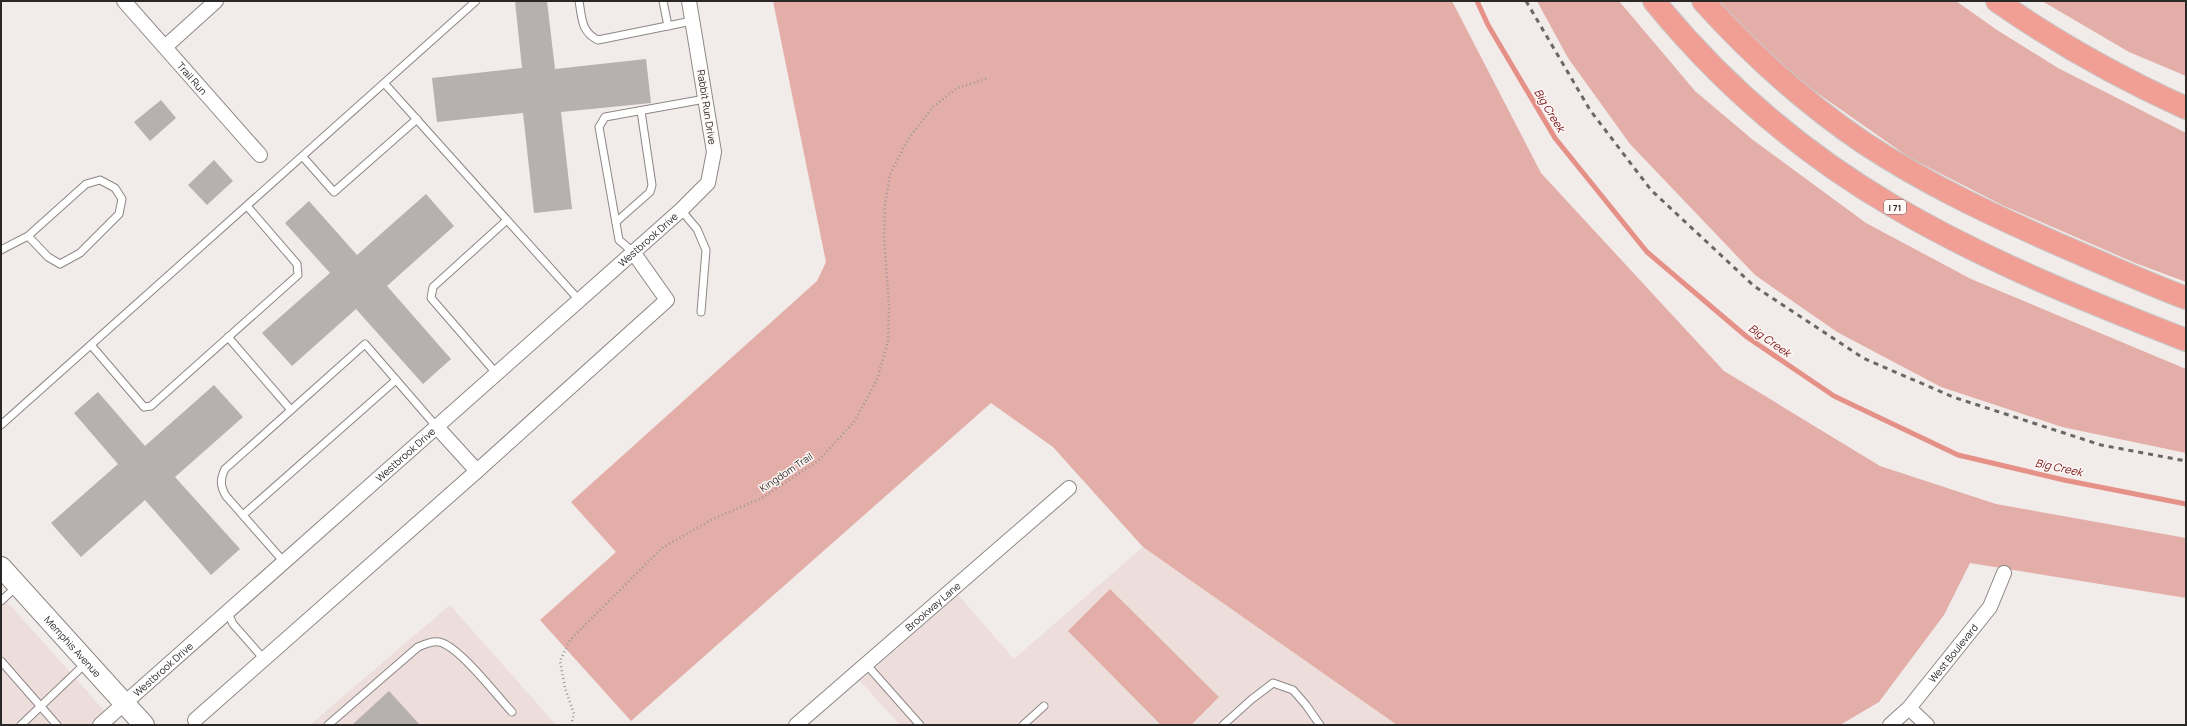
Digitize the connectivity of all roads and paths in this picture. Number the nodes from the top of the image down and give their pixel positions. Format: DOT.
graph roads {
  1 [pos="124,1"];
  2 [pos="216,1"];
  3 [pos="476,1"];
  4 [pos="579,1"];
  5 [pos="664,1"];
  6 [pos="689,1"];
  7 [pos="1654,1"];
  8 [pos="1703,1"];
  9 [pos="1997,1"];
  10 [pos="692,21"];
  11 [pos="668,26"];
  12 [pos="165,46"];
  13 [pos="989,78"];
  14 [pos="385,84"];
  15 [pos="705,100"];
  16 [pos="2186,108"];
  17 [pos="641,111"];
  18 [pos="416,119"];
  19 [pos="260,155"];
  20 [pos="302,157"];
  21 [pos="247,206"];
  22 [pos="684,208"];
  23 [pos="507,220"];
  24 [pos="616,222"];
  25 [pos="28,236"];
  26 [pos="1,250"];
  27 [pos="633,252"];
  28 [pos="2186,298"];
  29 [pos="579,300"];
  30 [pos="701,312"];
  31 [pos="228,337"];
  32 [pos="2186,340"];
  33 [pos="91,345"];
  34 [pos="496,373"];
  35 [pos="396,380"];
  36 [pos="292,410"];
  37 [pos="1,425"];
  38 [pos="436,426"];
  39 [pos="477,471"];
  40 [pos="1069,488"];
  41 [pos="243,515"];
  42 [pos="284,562"];
  43 [pos="1,567"];
  44 [pos="2004,573"];
  45 [pos="18,586"];
  46 [pos="1,601"];
  47 [pos="228,613"];
  48 [pos="263,658"];
  49 [pos="1,661"];
  50 [pos="88,662"];
  51 [pos="866,664"];
  52 [pos="125,703"];
  53 [pos="40,706"];
  54 [pos="1044,706"];
  55 [pos="1909,708"];
  56 [pos="512,712"];
  57 [pos="195,720"];
  58 [pos="21,725"];
  59 [pos="57,725"];
  60 [pos="100,725"];
  61 [pos="144,725"];
  62 [pos="328,725"];
  63 [pos="571,725"];
  64 [pos="796,725"];
  65 [pos="920,725"];
  66 [pos="1023,725"];
  67 [pos="1223,725"];
  68 [pos="1320,725"];
  69 [pos="1890,725"];
  70 [pos="1927,725"];
  1 -- 12 [label="street, Trail Run"];
  2 -- 12 [label="street"];
  3 -- 14 [label="lane"];
  4 -- 11 [label="lane"];
  5 -- 11 [label="lane"];
  6 -- 10 [label="street, Rabbit Run Drive"];
  7 -- 32 [label="highway, I 71"];
  8 -- 28 [label="highway"];
  9 -- 16 [label="highway"];
  10 -- 11 [label="lane"];
  10 -- 15 [label="street, Rabbit Run Drive"];
  12 -- 19 [label="street, Trail Run"];
  13 -- 63 [label="path, Kingdom Trail"];
  14 -- 18 [label="lane"];
  14 -- 20 [label="lane"];
  15 -- 17 [label="lane"];
  15 -- 22 [label="street, Rabbit Run Drive"];
  17 -- 24 [label="lane"];
  17 -- 24 [label="lane"];
  18 -- 20 [label="lane"];
  18 -- 23 [label="lane"];
  20 -- 21 [label="lane"];
  21 -- 31 [label="lane"];
  21 -- 33 [label="lane"];
  22 -- 27 [label="street, Westbrook Drive"];
  22 -- 30 [label="lane"];
  23 -- 29 [label="lane"];
  23 -- 34 [label="lane"];
  24 -- 27 [label="lane"];
  25 -- 25 [label="lane"];
  25 -- 26 [label="lane"];
  27 -- 29 [label="street, Westbrook Drive"];
  27 -- 39 [label="street"];
  29 -- 34 [label="street, Westbrook Drive"];
  31 -- 33 [label="lane"];
  31 -- 36 [label="lane"];
  33 -- 37 [label="lane"];
  34 -- 38 [label="street, Westbrook Drive"];
  35 -- 36 [label="lane"];
  35 -- 38 [label="lane"];
  35 -- 41 [label="lane"];
  36 -- 41 [label="lane"];
  38 -- 39 [label="street"];
  38 -- 42 [label="street, Westbrook Drive"];
  39 -- 48 [label="street"];
  40 -- 51 [label="street, Brookway Lane"];
  41 -- 42 [label="lane"];
  42 -- 47 [label="street, Westbrook Drive"];
  43 -- 45 [label="main road, Memphis Avenue"];
  44 -- 55 [label="street, West Boulevard"];
  45 -- 46 [label="lane"];
  45 -- 50 [label="main road, Memphis Avenue"];
  47 -- 48 [label="lane"];
  47 -- 52 [label="street, Westbrook Drive"];
  48 -- 57 [label="street"];
  49 -- 53 [label="lane"];
  50 -- 52 [label="main road, Memphis Avenue"];
  50 -- 53 [label="lane"];
  51 -- 64 [label="street, Brookway Lane"];
  51 -- 65 [label="lane"];
  52 -- 60 [label="street, Westbrook Drive"];
  52 -- 61 [label="main road, Memphis Avenue"];
  53 -- 58 [label="lane"];
  53 -- 59 [label="lane"];
  54 -- 66 [label="lane"];
  55 -- 69 [label="street, West Boulevard"];
  55 -- 70 [label="street"];
  56 -- 62 [label="lane"];
  67 -- 68 [label="lane"];
}
